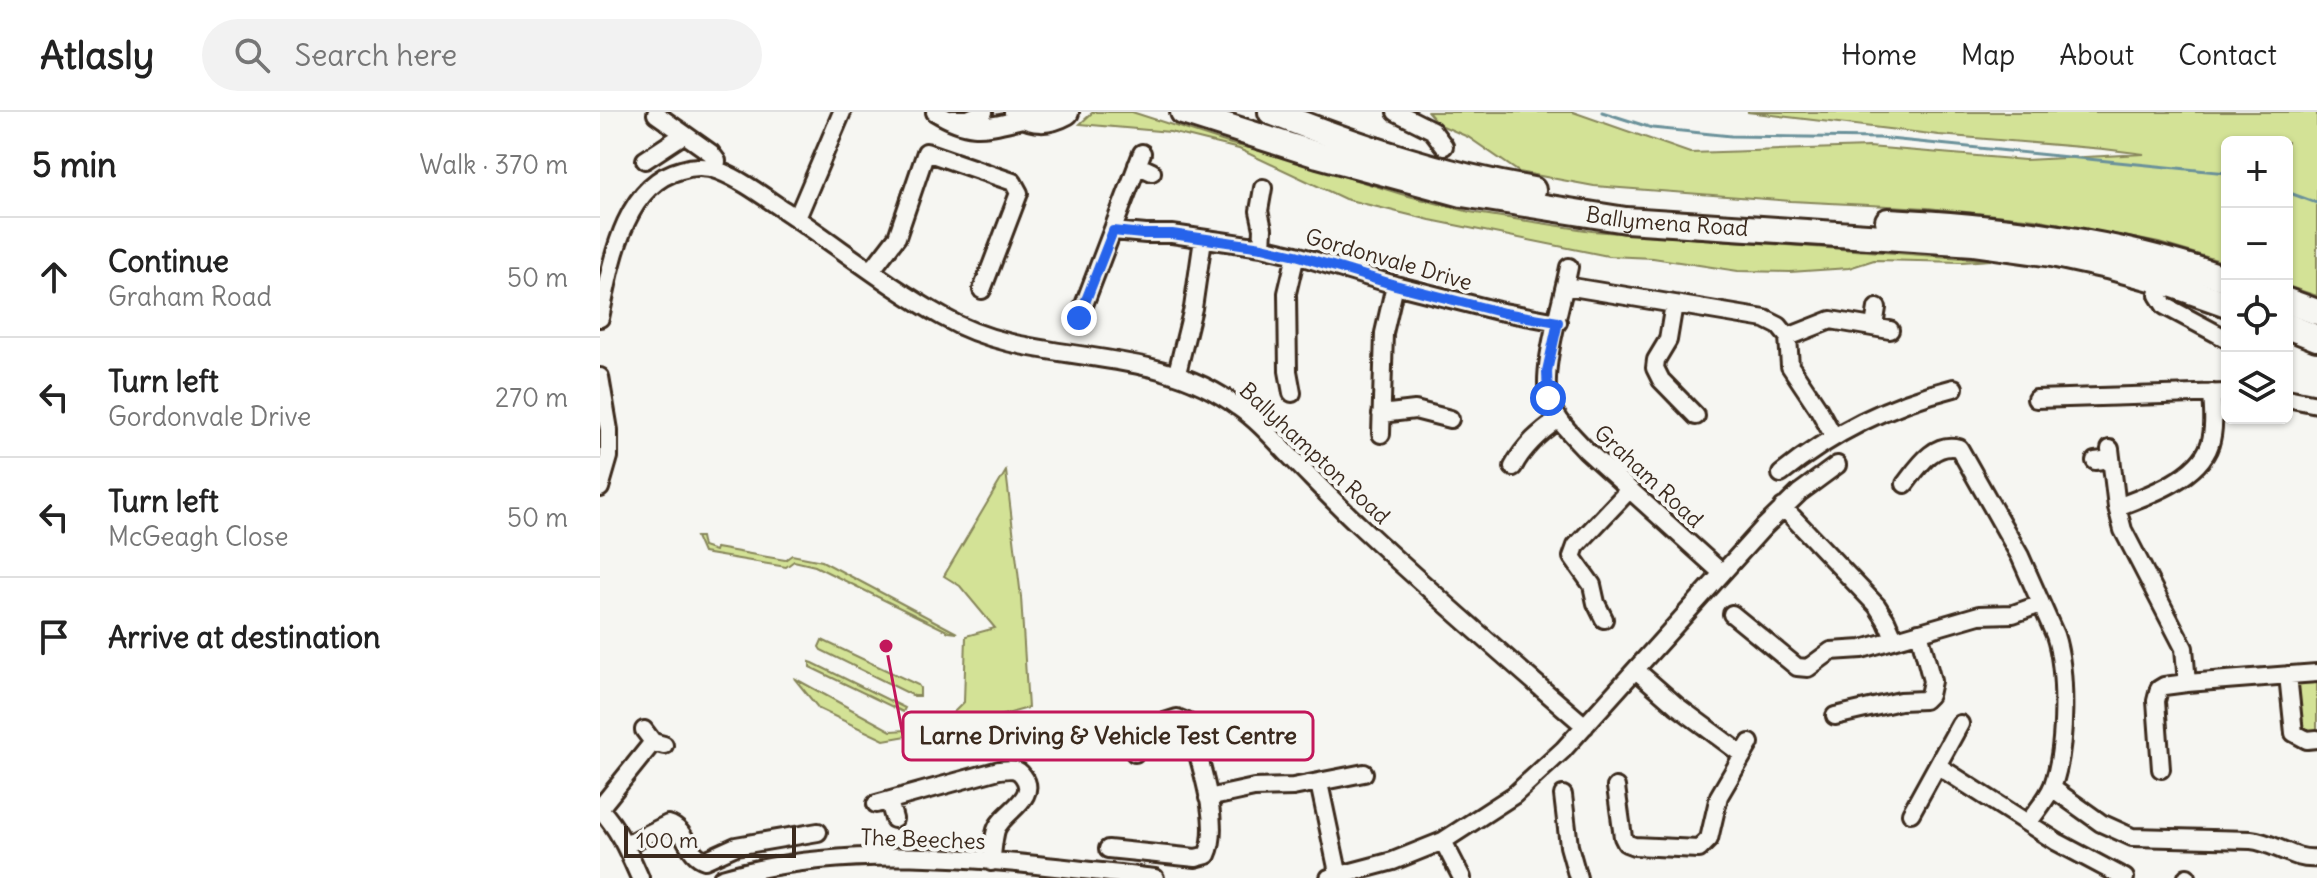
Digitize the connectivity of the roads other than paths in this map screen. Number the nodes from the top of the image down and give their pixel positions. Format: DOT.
graph roads {
  1 [pos="842,112"];
  2 [pos="984,112"];
  3 [pos="1066,112"];
  4 [pos="1183,112"];
  5 [pos="1255,112"];
  6 [pos="1271,112"];
  7 [pos="1396,112"];
  8 [pos="656,114"];
  9 [pos="941,115"];
  10 [pos="1023,115"];
  11 [pos="683,135"];
  12 [pos="1338,138"];
  13 [pos="1444,146"];
  14 [pos="645,160"];
  15 [pos="1143,163"];
  16 [pos="716,169"];
  17 [pos="1264,186"];
  18 [pos="797,218"];
  19 [pos="1113,231"];
  20 [pos="1203,239"];
  21 [pos="1262,247"];
  22 [pos="1296,255"];
  23 [pos="1569,267"];
  24 [pos="2159,269"];
  25 [pos="871,271"];
  26 [pos="2221,278"];
  27 [pos="1395,285"];
  28 [pos="1566,286"];
  29 [pos="982,290"];
  30 [pos="2221,301"];
  31 [pos="2293,303"];
  32 [pos="1674,304"];
  33 [pos="1877,308"];
  34 [pos="2317,312"];
  35 [pos="600,318"];
  36 [pos="1079,318"];
  37 [pos="1558,322"];
  38 [pos="2293,328"];
  39 [pos="2221,336"];
  40 [pos="1788,337"];
  41 [pos="2317,338"];
  42 [pos="1177,373"];
  43 [pos="600,377"];
  44 [pos="1946,387"];
  45 [pos="1292,393"];
  46 [pos="2220,393"];
  47 [pos="2036,399"];
  48 [pos="2293,399"];
  49 [pos="2317,404"];
  50 [pos="1381,414"];
  51 [pos="1696,416"];
  52 [pos="1450,419"];
  53 [pos="1559,419"];
  54 [pos="1381,434"];
  55 [pos="1834,437"];
  56 [pos="2105,456"];
  57 [pos="1837,465"];
  58 [pos="1513,467"];
  59 [pos="1781,474"];
  60 [pos="1903,486"];
  61 [pos="600,488"];
  62 [pos="1629,490"];
  63 [pos="1783,507"];
  64 [pos="2117,507"];
  65 [pos="1722,573"];
  66 [pos="2041,604"];
  67 [pos="1742,617"];
  68 [pos="1604,619"];
  69 [pos="1919,632"];
  70 [pos="1894,638"];
  71 [pos="1636,670"];
  72 [pos="2317,673"];
  73 [pos="2288,675"];
  74 [pos="2187,683"];
  75 [pos="1835,716"];
  76 [pos="1960,724"];
  77 [pos="1585,726"];
  78 [pos="654,739"];
  79 [pos="2317,739"];
  80 [pos="1135,753"];
  81 [pos="2165,764"];
  82 [pos="1938,766"];
  83 [pos="1364,773"];
  84 [pos="1319,783"];
  85 [pos="2052,788"];
  86 [pos="1563,795"];
  87 [pos="1622,796"];
  88 [pos="1208,798"];
  89 [pos="600,808"];
  90 [pos="1911,813"];
  91 [pos="894,819"];
  92 [pos="2029,822"];
  93 [pos="818,832"];
  94 [pos="1443,841"];
  95 [pos="1116,844"];
  96 [pos="626,845"];
  97 [pos="991,862"];
  98 [pos="2311,864"];
  99 [pos="750,874"];
  100 [pos="1096,875"];
  101 [pos="1334,877"];
  102 [pos="640,878"];
  103 [pos="722,878"];
  104 [pos="1155,878"];
  105 [pos="1462,878"];
  106 [pos="1578,878"];
  107 [pos="2125,878"];
  1 -- 18 [label="street"];
  2 -- 9 [label="street"];
  3 -- 10 [label="highway"];
  4 -- 24 [label="highway, Ballymena Road"];
  5 -- 12 [label="highway"];
  6 -- 12 [label="highway, Ballymena Road"];
  7 -- 13 [label="street"];
  8 -- 11 [label="street"];
  9 -- 10 [label="street"];
  11 -- 14 [label="street"];
  11 -- 16 [label="street"];
  12 -- 24 [label="highway, Ballymena Road"];
  15 -- 19 [label="street"];
  16 -- 18 [label="street, Ballyhampton Road"];
  16 -- 35 [label="street"];
  17 -- 21 [label="street"];
  18 -- 25 [label="street, Ballyhampton Road"];
  19 -- 20 [label="street, Gordonvale Drive"];
  19 -- 36 [label="street"];
  20 -- 21 [label="street, Gordonvale Drive"];
  20 -- 42 [label="street"];
  21 -- 22 [label="street, Gordonvale Drive"];
  22 -- 27 [label="street, Gordonvale Drive"];
  22 -- 45 [label="street"];
  23 -- 28 [label="street, Graham Road"];
  24 -- 26 [label="highway"];
  24 -- 30 [label="highway"];
  24 -- 39 [label="street"];
  25 -- 29 [label="street"];
  25 -- 42 [label="street, Ballyhampton Road"];
  27 -- 37 [label="street, Gordonvale Drive"];
  27 -- 50 [label="street"];
  28 -- 32 [label="street"];
  28 -- 37 [label="street, Graham Road"];
  31 -- 34 [label="highway"];
  32 -- 40 [label="street"];
  32 -- 51 [label="street"];
  33 -- 40 [label="street"];
  37 -- 53 [label="street, Graham Road"];
  38 -- 41 [label="highway"];
  40 -- 55 [label="street"];
  42 -- 77 [label="street, Ballyhampton Road"];
  43 -- 61 [label="street"];
  44 -- 55 [label="street"];
  46 -- 47 [label="street"];
  46 -- 64 [label="street"];
  48 -- 49 [label="street"];
  50 -- 52 [label="street"];
  50 -- 54 [label="street"];
  53 -- 58 [label="street"];
  53 -- 62 [label="street, Graham Road"];
  55 -- 59 [label="street"];
  56 -- 64 [label="street"];
  57 -- 63 [label="street"];
  60 -- 66 [label="street"];
  62 -- 65 [label="street, Graham Road"];
  62 -- 68 [label="street"];
  63 -- 65 [label="street"];
  63 -- 70 [label="street"];
  64 -- 74 [label="street"];
  65 -- 71 [label="street"];
  66 -- 69 [label="street"];
  66 -- 85 [label="street"];
  67 -- 70 [label="street"];
  69 -- 70 [label="street"];
  69 -- 75 [label="street"];
  71 -- 77 [label="street"];
  71 -- 87 [label="street"];
  72 -- 73 [label="street"];
  73 -- 74 [label="street"];
  73 -- 79 [label="street"];
  74 -- 81 [label="street"];
  76 -- 82 [label="street"];
  77 -- 94 [label="street"];
  78 -- 89 [label="street"];
  80 -- 88 [label="street"];
  82 -- 90 [label="street"];
  82 -- 92 [label="street"];
  83 -- 84 [label="street"];
  84 -- 88 [label="street"];
  84 -- 101 [label="street"];
  85 -- 92 [label="street"];
  85 -- 98 [label="street"];
  86 -- 106 [label="street"];
  88 -- 95 [label="street"];
  89 -- 96 [label="street"];
  91 -- 97 [label="street"];
  92 -- 107 [label="street"];
  93 -- 96 [label="street"];
  94 -- 101 [label="street"];
  94 -- 105 [label="street"];
  96 -- 102 [label="street"];
  97 -- 99 [label="street, The Beeches"];
  97 -- 100 [label="street, The Beeches"];
  99 -- 103 [label="street, The Beeches"];
  100 -- 104 [label="street, The Beeches"];
}
